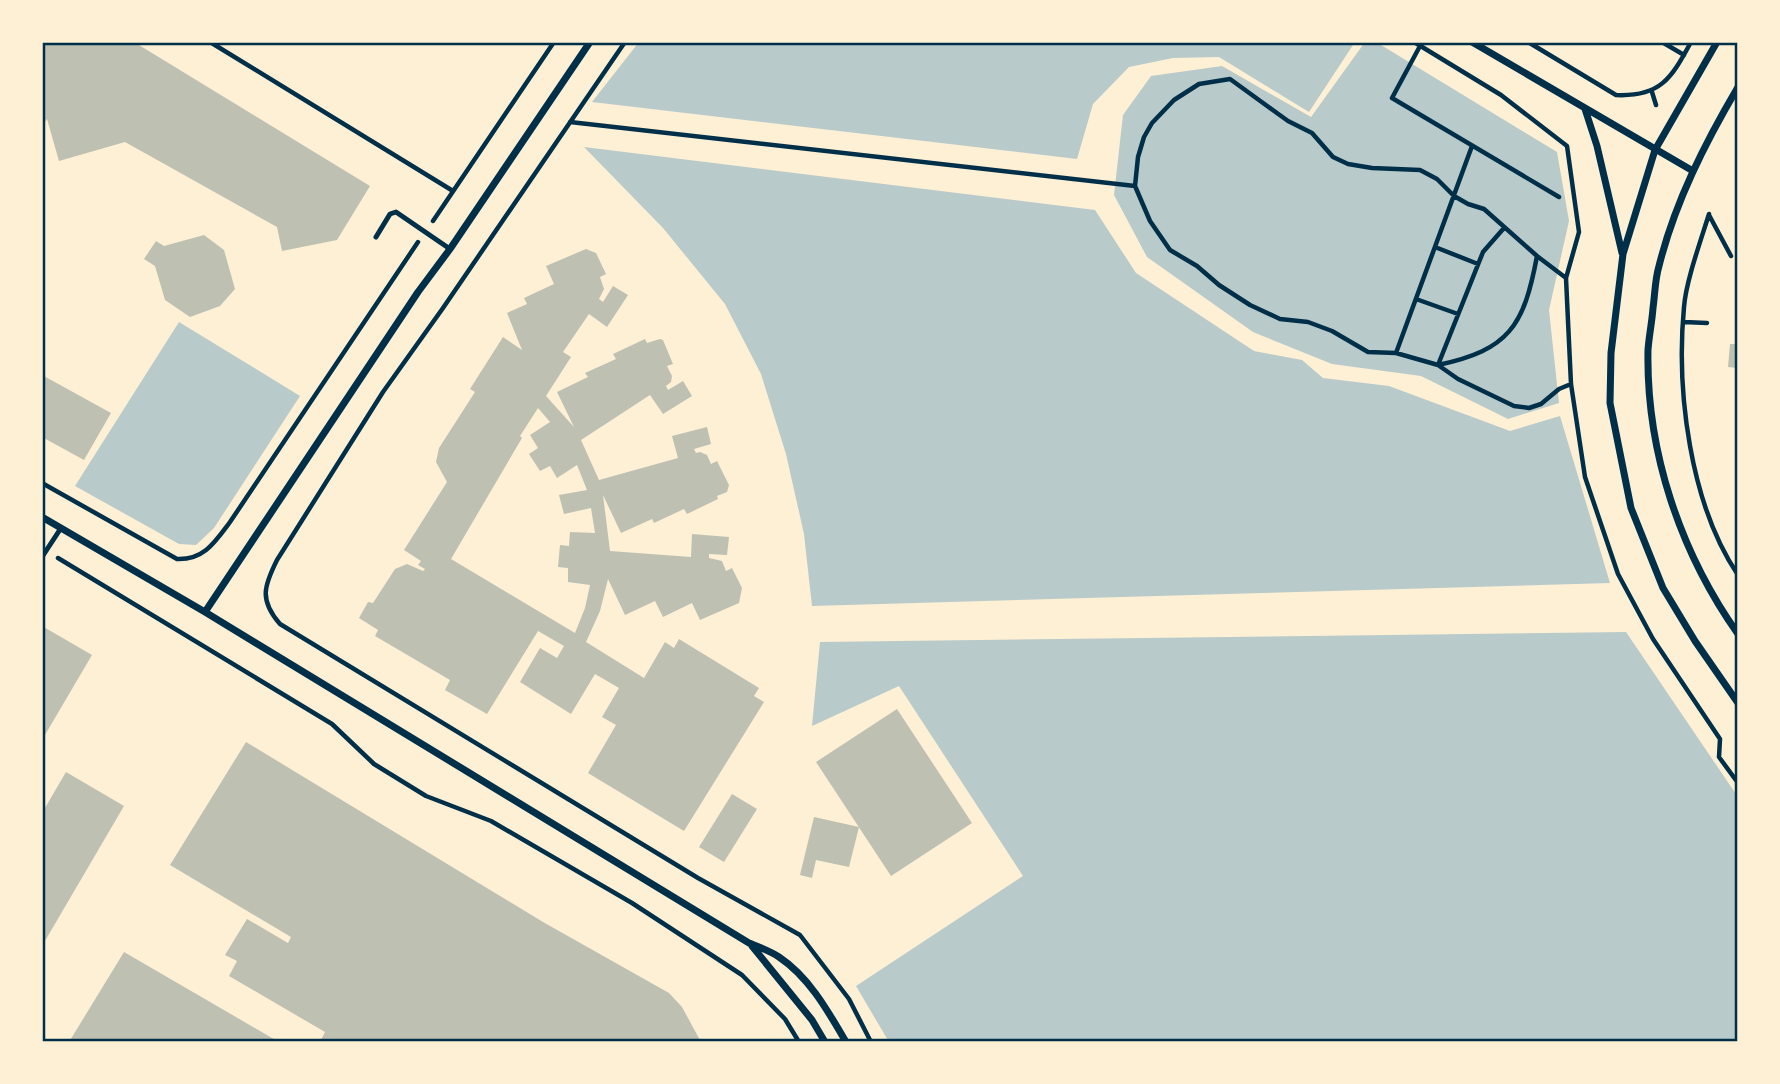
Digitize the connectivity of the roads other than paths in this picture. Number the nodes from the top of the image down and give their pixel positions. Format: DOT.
graph roads {
  1 [pos="590,42"];
  2 [pos="1472,42"];
  3 [pos="1717,42"];
  4 [pos="1738,87"];
  5 [pos="1585,109"];
  6 [pos="1655,150"];
  7 [pos="1693,171"];
  8 [pos="376,237"];
  9 [pos="450,249"];
  10 [pos="1623,254"];
  11 [pos="42,517"];
  12 [pos="61,528"];
  13 [pos="42,557"];
  14 [pos="205,612"];
  15 [pos="1738,634"];
  16 [pos="1738,703"];
  17 [pos="749,943"];
  18 [pos="825,1042"];
  19 [pos="846,1042"];
  1 -- 9 [label="street"];
  2 -- 5 [label="street"];
  3 -- 6 [label="street"];
  4 -- 7 [label="street"];
  5 -- 6 [label="street"];
  5 -- 10 [label="street"];
  6 -- 7 [label="street"];
  6 -- 10 [label="street"];
  7 -- 15 [label="street"];
  8 -- 9 [label="lane"];
  9 -- 14 [label="street"];
  10 -- 16 [label="street"];
  11 -- 12 [label="street"];
  12 -- 13 [label="lane"];
  12 -- 14 [label="street"];
  14 -- 17 [label="street"];
  17 -- 18 [label="street"];
  17 -- 19 [label="street"];
}
